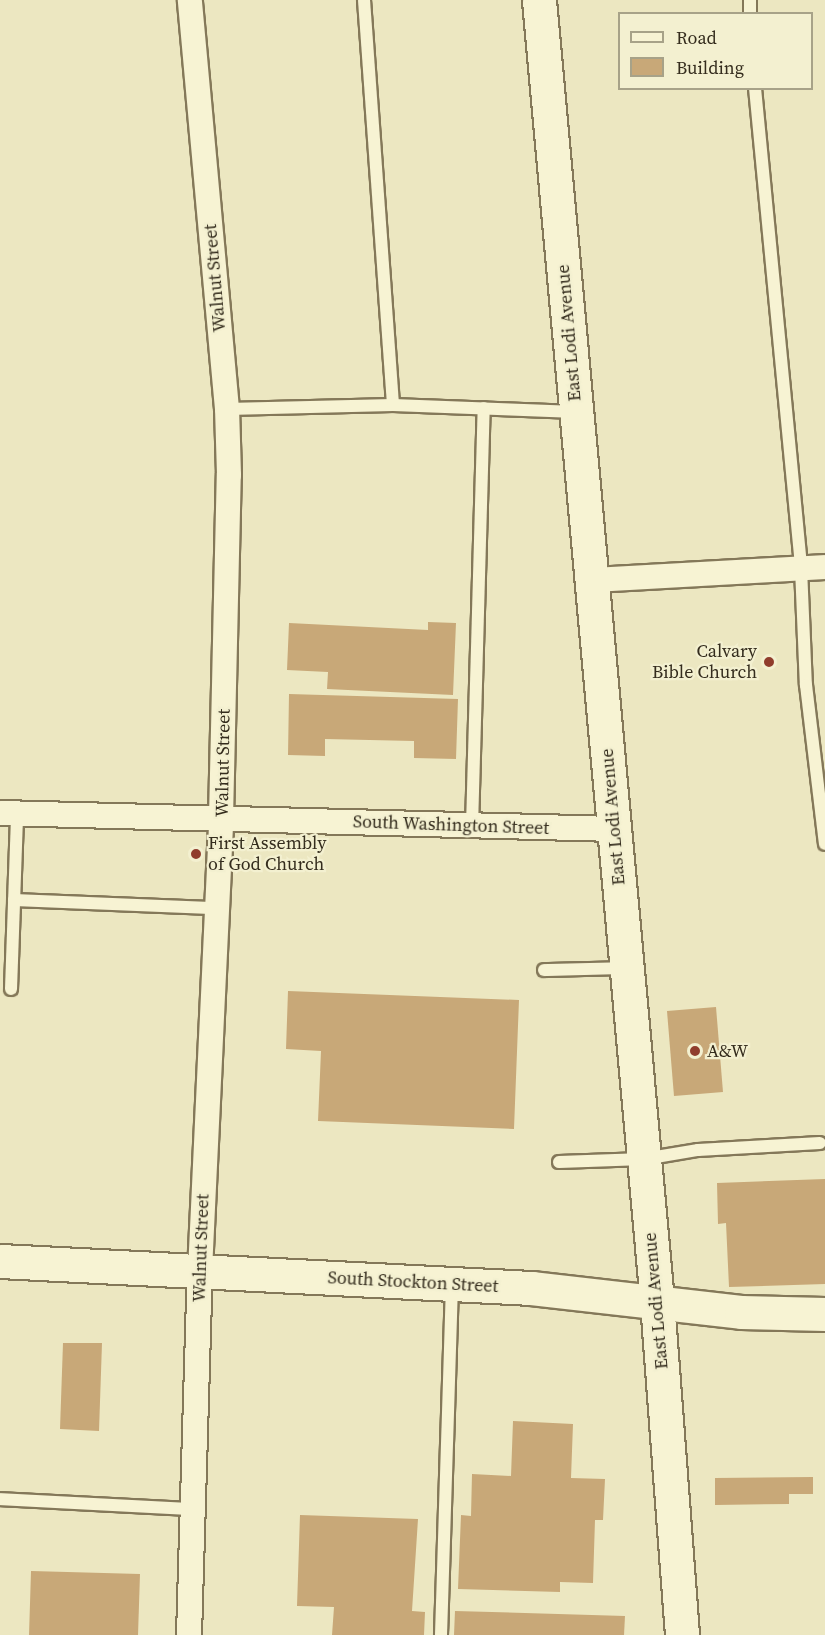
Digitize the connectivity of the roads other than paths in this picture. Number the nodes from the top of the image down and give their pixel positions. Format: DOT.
graph roads {
  1 [pos="190,0"];
  2 [pos="364,0"];
  3 [pos="539,0"];
  4 [pos="755,90"];
  5 [pos="393,405"];
  6 [pos="484,408"];
  7 [pos="227,409"];
  8 [pos="576,412"];
  9 [pos="825,567"];
  10 [pos="801,568"];
  11 [pos="592,580"];
  12 [pos="9,813"];
  13 [pos="222,818"];
  14 [pos="472,827"];
  15 [pos="614,829"];
  16 [pos="825,844"];
  17 [pos="14,900"];
  18 [pos="217,908"];
  19 [pos="627,968"];
  20 [pos="544,970"];
  21 [pos="11,989"];
  22 [pos="820,1143"];
  23 [pos="644,1159"];
  24 [pos="559,1162"];
  25 [pos="0,1261"];
  26 [pos="200,1271"];
  27 [pos="452,1284"];
  28 [pos="657,1302"];
  29 [pos="825,1314"];
  30 [pos="0,1499"];
  31 [pos="193,1509"];
  32 [pos="189,1635"];
  33 [pos="441,1635"];
  34 [pos="682,1635"];
  1 -- 7 [label="street, Walnut Street"];
  2 -- 5 [label="lane"];
  3 -- 8 [label="main road, East Lodi Avenue"];
  4 -- 10 [label="lane"];
  5 -- 6 [label="lane"];
  5 -- 7 [label="lane"];
  6 -- 8 [label="lane"];
  6 -- 14 [label="lane"];
  7 -- 13 [label="street, Walnut Street"];
  8 -- 11 [label="main road, East Lodi Avenue"];
  9 -- 10 [label="street"];
  10 -- 11 [label="street"];
  10 -- 16 [label="lane"];
  11 -- 15 [label="main road, East Lodi Avenue"];
  12 -- 13 [label="street, South Washington Street"];
  12 -- 17 [label="lane"];
  13 -- 14 [label="street, South Washington Street"];
  13 -- 18 [label="street, Walnut Street"];
  14 -- 15 [label="street, South Washington Street"];
  15 -- 19 [label="main road, East Lodi Avenue"];
  17 -- 18 [label="lane"];
  17 -- 21 [label="lane"];
  18 -- 26 [label="street, Walnut Street"];
  19 -- 20 [label="lane"];
  19 -- 23 [label="main road, East Lodi Avenue"];
  22 -- 23 [label="lane"];
  23 -- 24 [label="lane"];
  23 -- 28 [label="main road, East Lodi Avenue"];
  25 -- 26 [label="main road, South Stockton Street"];
  26 -- 27 [label="main road, South Stockton Street"];
  26 -- 31 [label="street, Walnut Street"];
  27 -- 28 [label="main road, South Stockton Street"];
  27 -- 33 [label="lane"];
  28 -- 29 [label="main road, South Stockton Street"];
  28 -- 34 [label="main road, East Lodi Avenue"];
  30 -- 31 [label="lane"];
  31 -- 32 [label="street, Walnut Street"];
}
